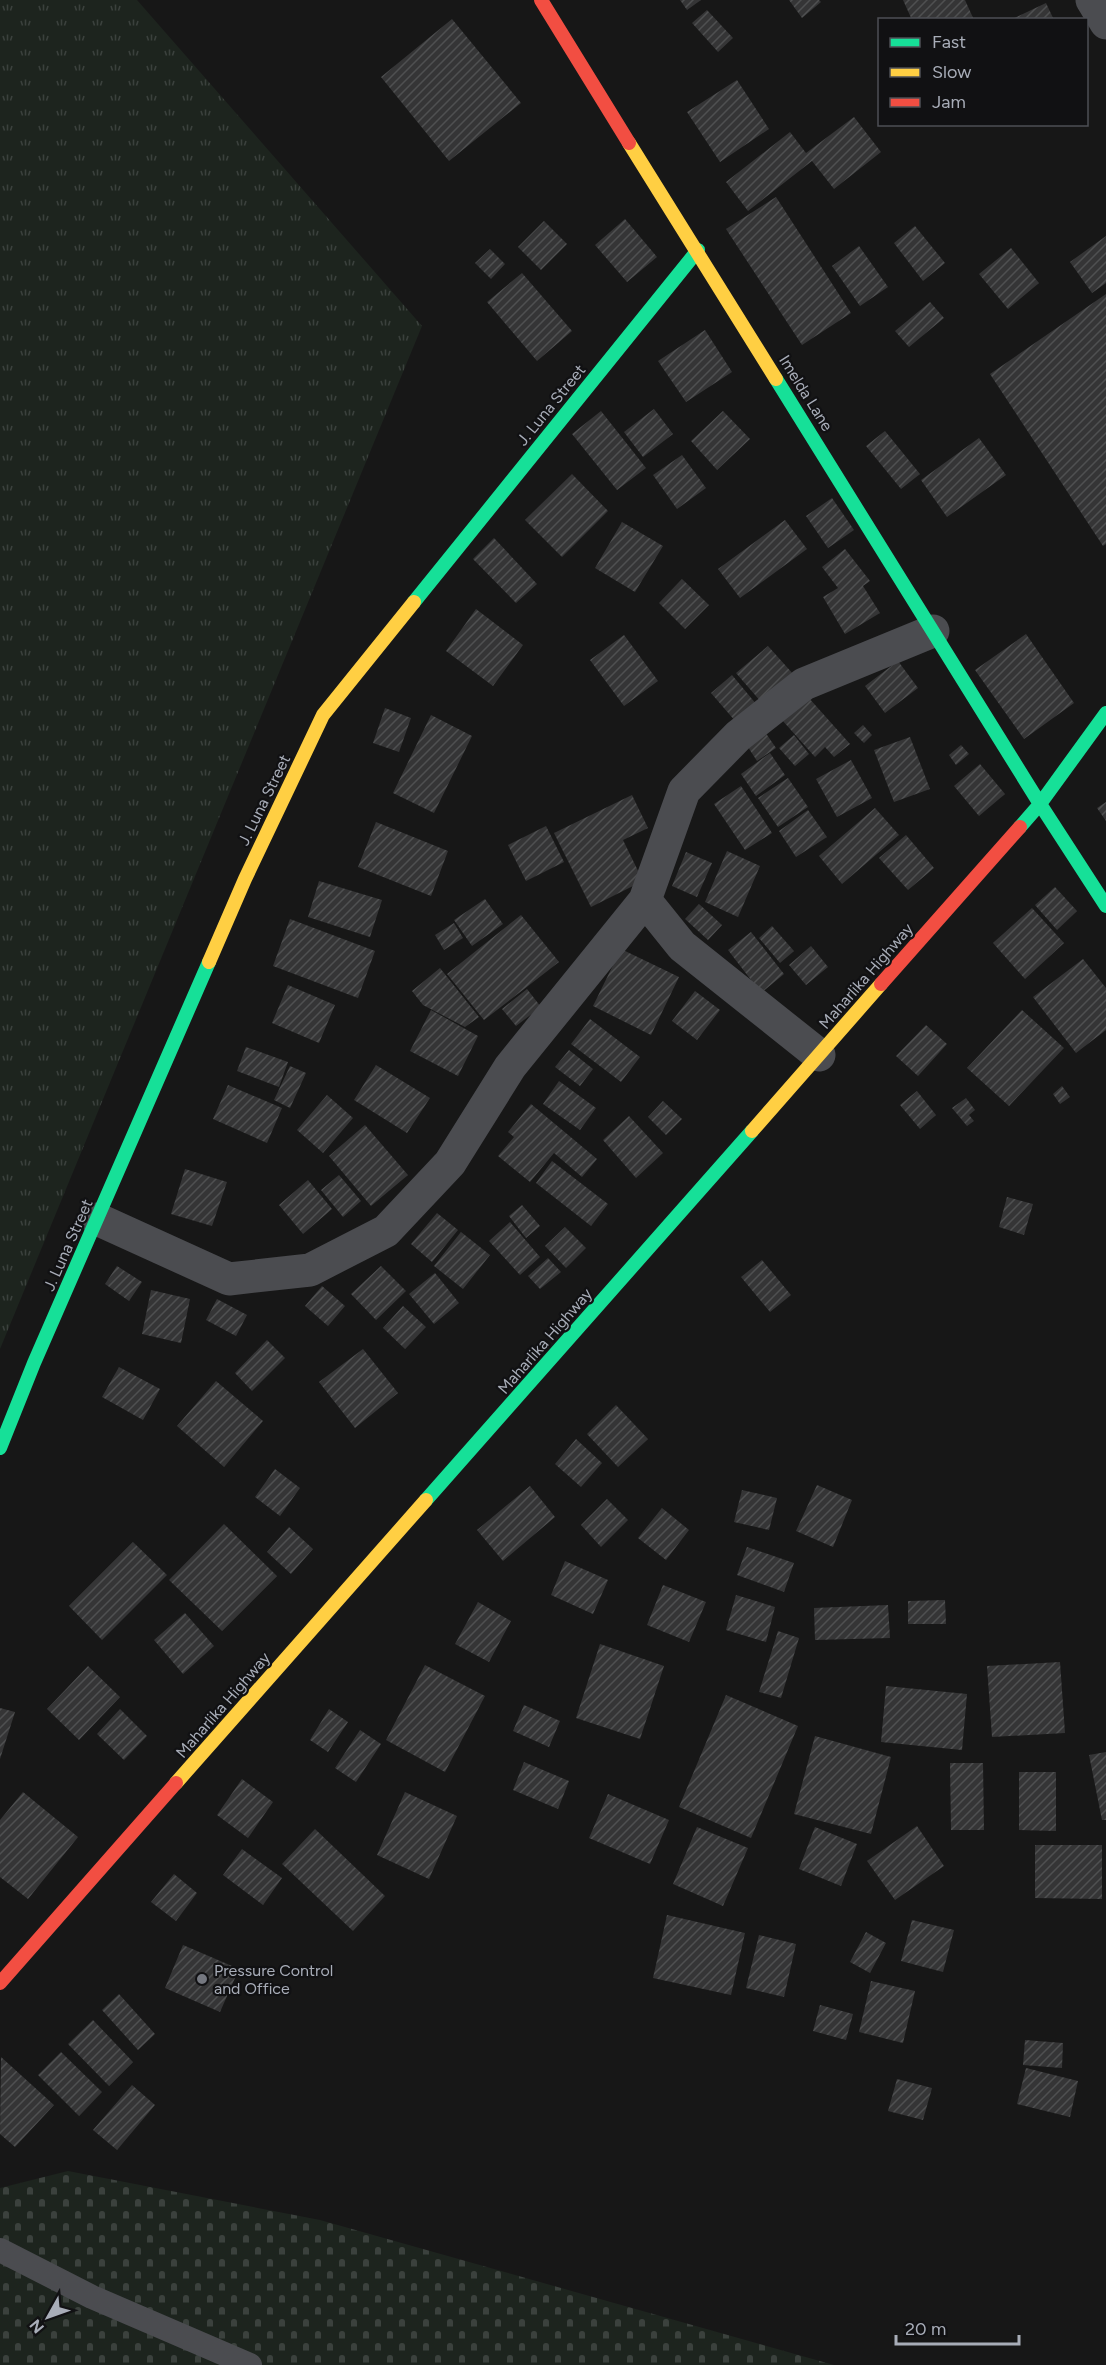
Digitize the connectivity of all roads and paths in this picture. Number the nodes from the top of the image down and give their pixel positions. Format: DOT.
graph roads {
  1 [pos="541,0"];
  2 [pos="1092,0"];
  3 [pos="1106,22"];
  4 [pos="698,250"];
  5 [pos="933,631"];
  6 [pos="1106,713"];
  7 [pos="1040,804"];
  8 [pos="645,900"];
  9 [pos="1106,906"];
  10 [pos="819,1055"];
  11 [pos="97,1219"];
  12 [pos="0,1448"];
  13 [pos="0,1983"];
  14 [pos="0,2250"];
  15 [pos="249,2365"];
  1 -- 4 [label="main road, Imelda Lane"];
  2 -- 3 [label="street"];
  4 -- 5 [label="main road, Imelda Lane"];
  4 -- 11 [label="main road, J. Luna Street"];
  5 -- 7 [label="main road, Imelda Lane"];
  5 -- 8 [label="street"];
  6 -- 7 [label="main road, Maharlika Highway"];
  7 -- 9 [label="main road, Imelda Lane"];
  7 -- 10 [label="main road, Maharlika Highway"];
  8 -- 10 [label="street"];
  8 -- 11 [label="street"];
  10 -- 13 [label="main road, Maharlika Highway"];
  11 -- 12 [label="main road, J. Luna Street"];
  14 -- 15 [label="lane"];
}
